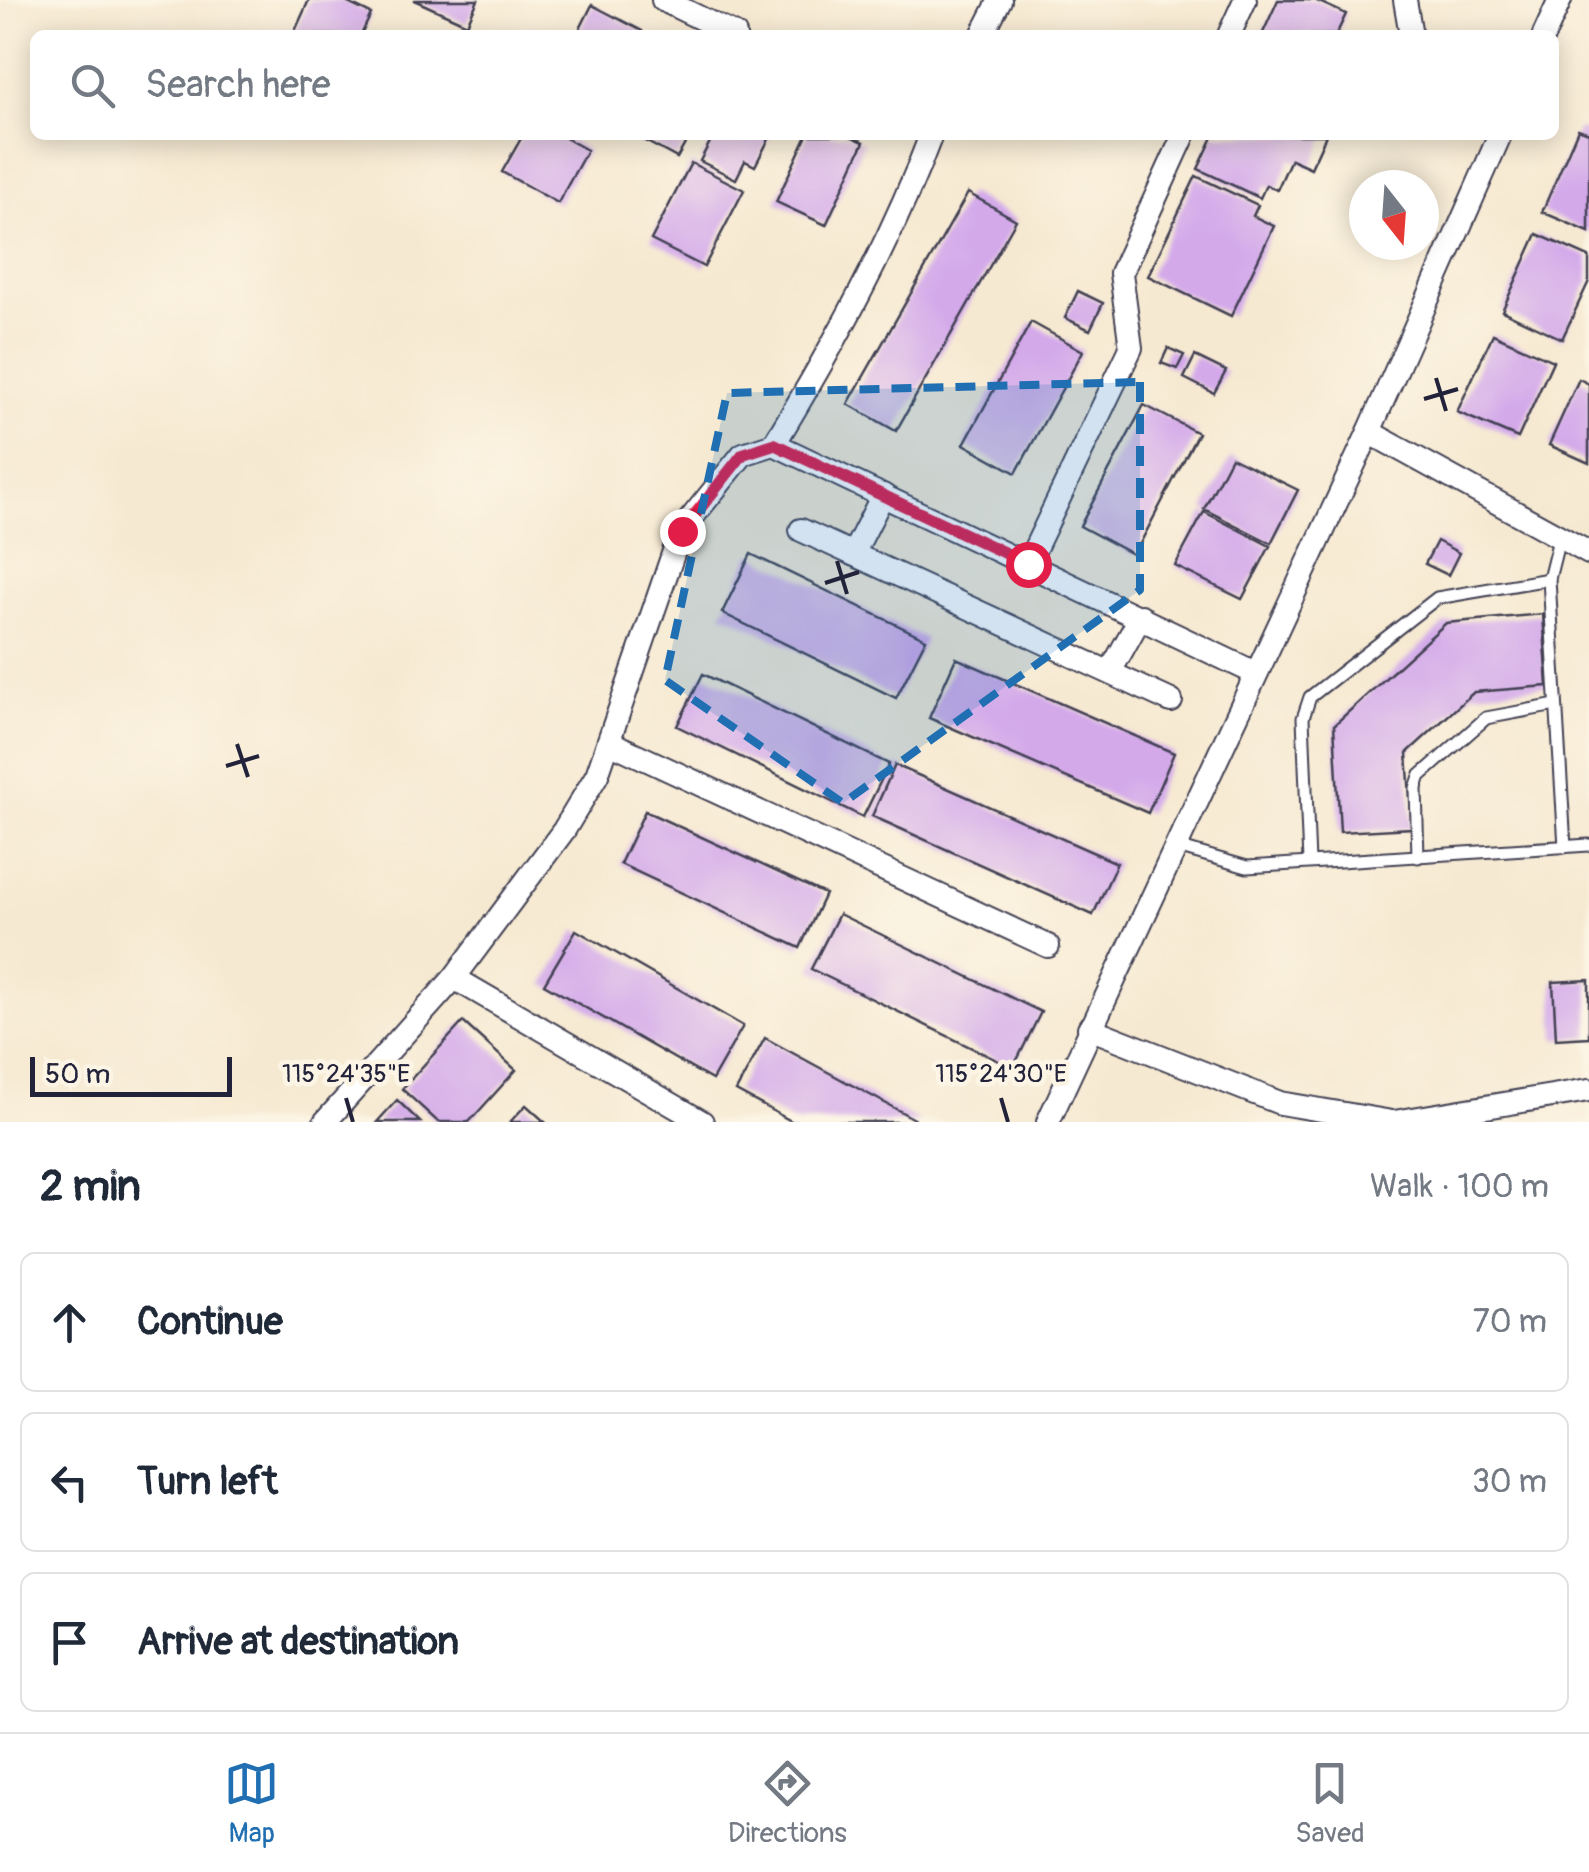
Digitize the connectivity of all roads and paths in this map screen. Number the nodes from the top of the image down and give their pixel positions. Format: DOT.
graph roads {
  1 [pos="663,0"];
  2 [pos="1000,0"];
  3 [pos="1245,0"];
  4 [pos="1405,0"];
  5 [pos="1560,0"];
  6 [pos="725,30"];
  7 [pos="985,30"];
  8 [pos="1231,30"];
  9 [pos="1410,30"];
  10 [pos="1546,30"];
  11 [pos="929,140"];
  12 [pos="1182,140"];
  13 [pos="1498,140"];
  14 [pos="1369,432"];
  15 [pos="774,444"];
  16 [pos="883,495"];
  17 [pos="801,530"];
  18 [pos="1558,539"];
  19 [pos="1589,553"];
  20 [pos="853,554"];
  21 [pos="1028,564"];
  22 [pos="1549,579"];
  23 [pos="1141,616"];
  24 [pos="1110,672"];
  25 [pos="1255,673"];
  26 [pos="1171,700"];
  27 [pos="1556,705"];
  28 [pos="609,742"];
  29 [pos="1589,845"];
  30 [pos="1174,846"];
  31 [pos="1565,847"];
  32 [pos="1418,857"];
  33 [pos="1309,862"];
  34 [pos="1048,946"];
  35 [pos="454,978"];
  36 [pos="1089,1028"];
  37 [pos="1589,1090"];
  38 [pos="1446,1119"];
  39 [pos="692,1120"];
  40 [pos="326,1122"];
  41 [pos="1048,1122"];
  42 [pos="1393,1122"];
  1 -- 6 [label="street"];
  2 -- 7 [label="street"];
  3 -- 8 [label="street"];
  4 -- 9 [label="street"];
  5 -- 10 [label="street"];
  11 -- 15 [label="street"];
  12 -- 21 [label="street"];
  13 -- 14 [label="street"];
  14 -- 18 [label="street"];
  14 -- 25 [label="street"];
  15 -- 16 [label="street"];
  15 -- 28 [label="street"];
  16 -- 20 [label="street"];
  16 -- 21 [label="street"];
  17 -- 20 [label="street"];
  18 -- 19 [label="street"];
  18 -- 22 [label="lane"];
  20 -- 24 [label="street"];
  21 -- 23 [label="street"];
  22 -- 27 [label="lane"];
  22 -- 33 [label="lane"];
  23 -- 24 [label="street"];
  23 -- 25 [label="street"];
  24 -- 26 [label="street"];
  25 -- 30 [label="street"];
  27 -- 31 [label="lane"];
  27 -- 32 [label="lane"];
  28 -- 34 [label="street"];
  28 -- 35 [label="street"];
  29 -- 31 [label="lane"];
  30 -- 33 [label="lane"];
  30 -- 36 [label="street"];
  31 -- 32 [label="lane"];
  32 -- 33 [label="lane"];
  35 -- 39 [label="street"];
  35 -- 40 [label="street"];
  36 -- 41 [label="street"];
  36 -- 42 [label="street"];
  37 -- 38 [label="street"];
  38 -- 42 [label="street"];
}
